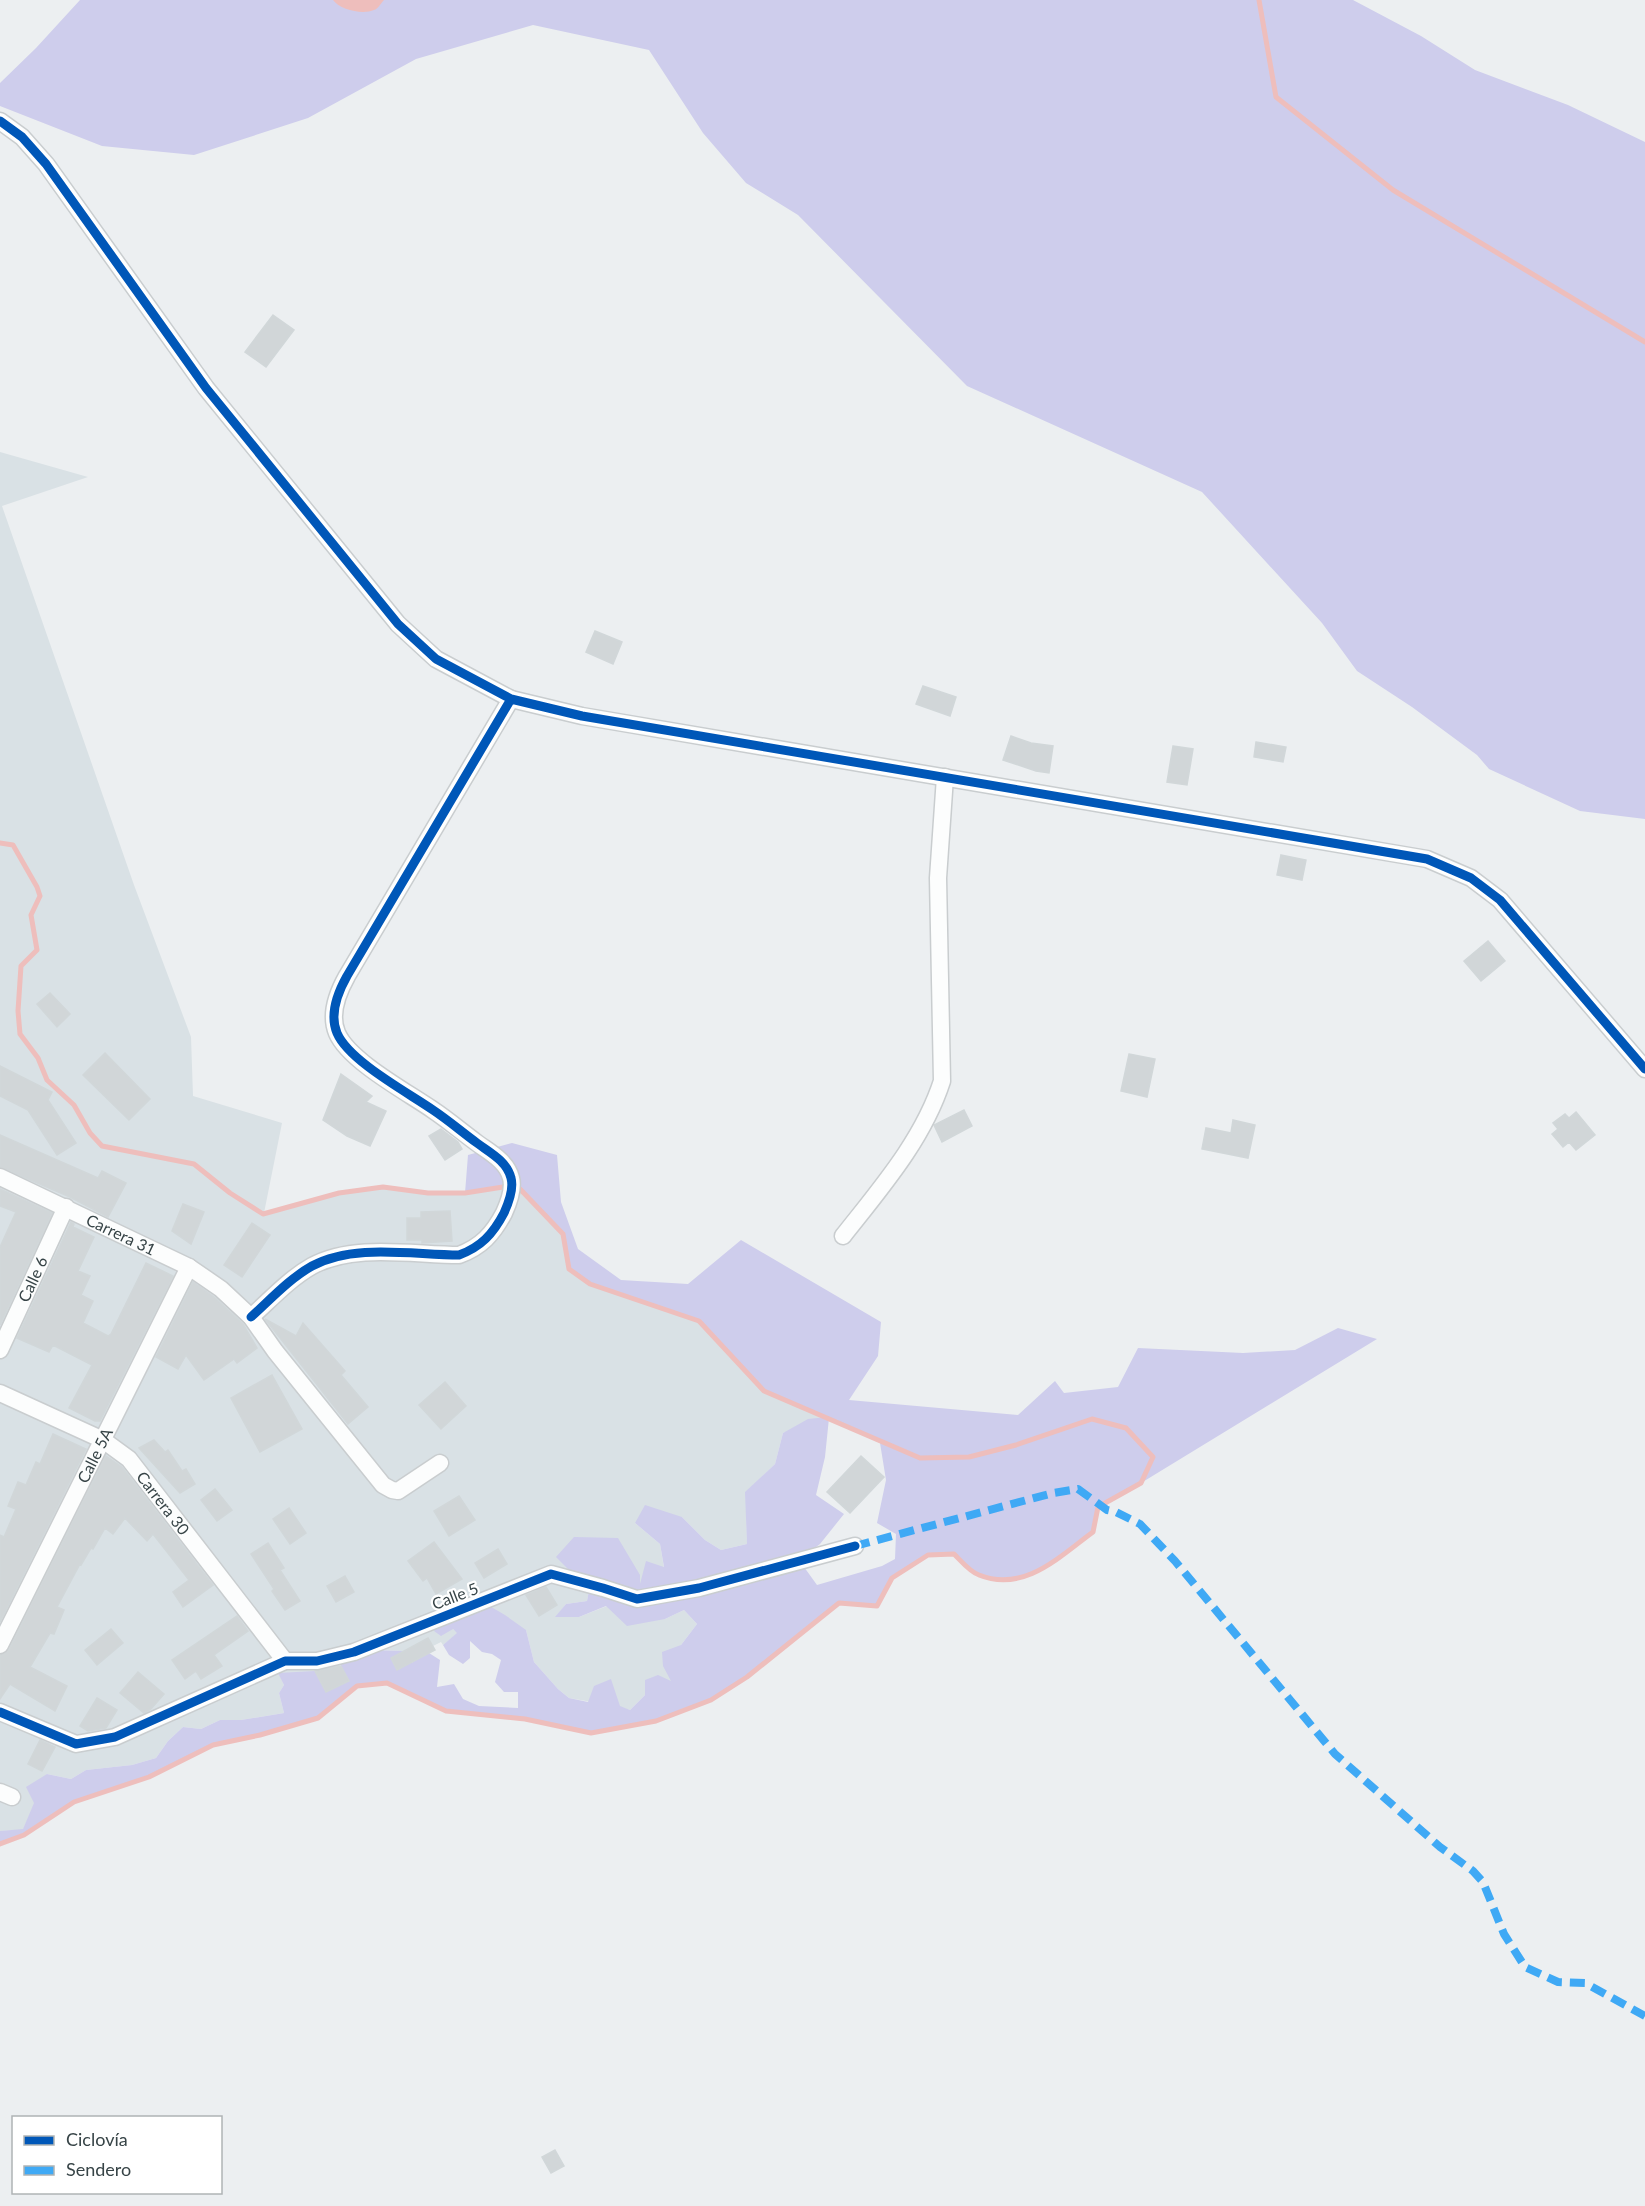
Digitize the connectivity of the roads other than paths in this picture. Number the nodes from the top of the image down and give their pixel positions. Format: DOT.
graph roads {
  1 [pos="0,121"];
  2 [pos="511,699"];
  3 [pos="945,777"];
  4 [pos="1645,1069"];
  5 [pos="0,1177"];
  6 [pos="66,1207"];
  7 [pos="843,1236"];
  8 [pos="189,1267"];
  9 [pos="251,1317"];
  10 [pos="0,1350"];
  11 [pos="0,1393"];
  12 [pos="103,1440"];
  13 [pos="440,1463"];
  14 [pos="855,1546"];
  15 [pos="0,1645"];
  16 [pos="285,1661"];
  17 [pos="0,1712"];
  1 -- 2 [label="street"];
  2 -- 3 [label="street"];
  2 -- 9 [label="street"];
  3 -- 4 [label="street"];
  3 -- 7 [label="street"];
  5 -- 6 [label="street, Carrera 31"];
  6 -- 8 [label="street, Carrera 31"];
  6 -- 10 [label="street, Calle 6"];
  8 -- 9 [label="street, Carrera 31"];
  8 -- 12 [label="street, Calle 5A"];
  9 -- 13 [label="street, Carrera 31"];
  11 -- 12 [label="street, Carrera 30"];
  12 -- 15 [label="street, Calle 5A"];
  12 -- 16 [label="street, Carrera 30"];
  14 -- 16 [label="street, Calle 5"];
  16 -- 17 [label="street, Calle 5"];
}
